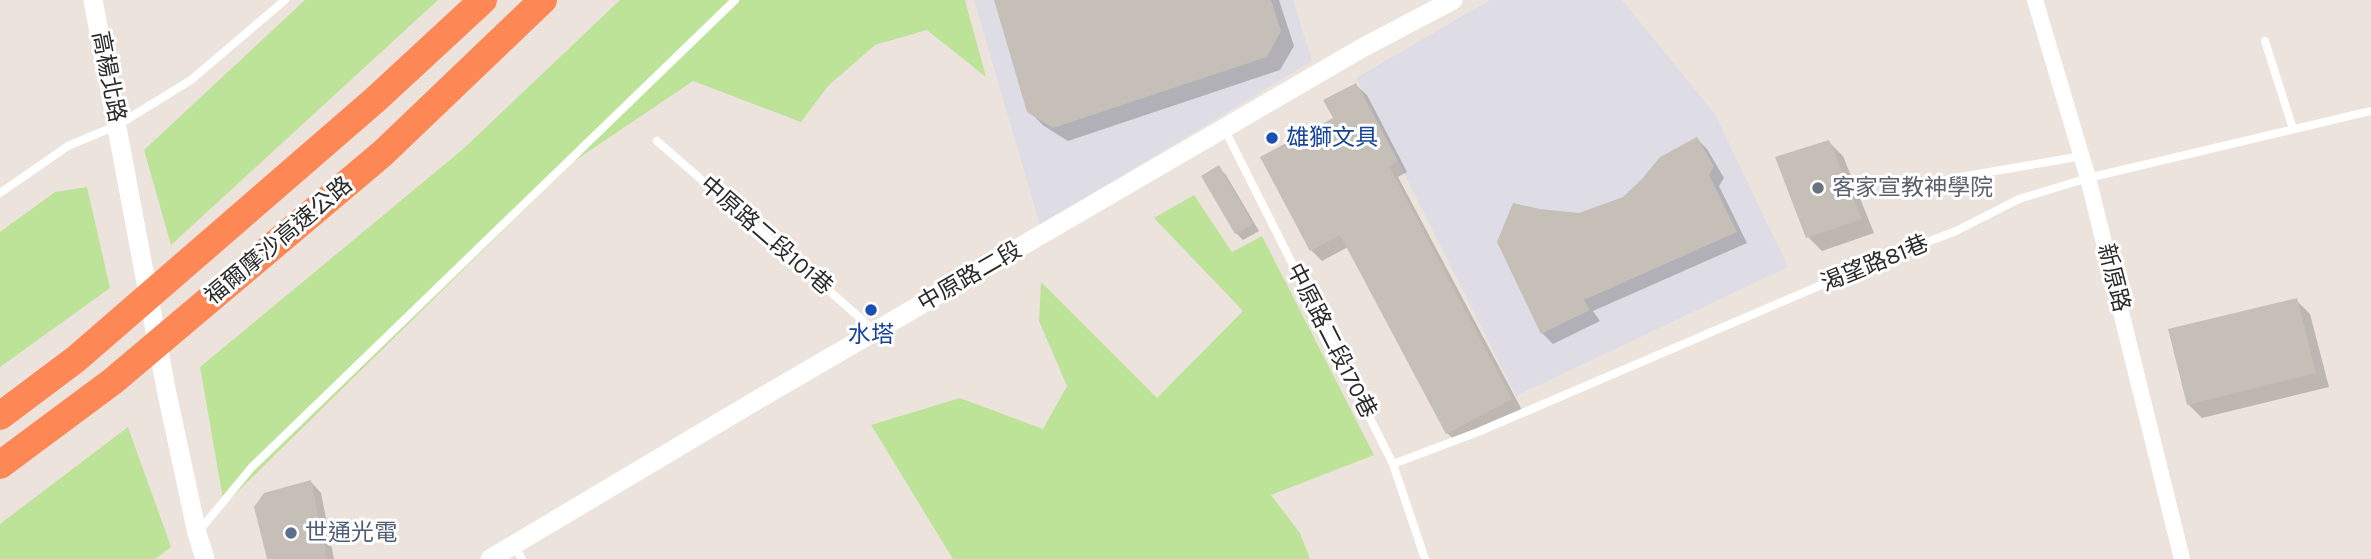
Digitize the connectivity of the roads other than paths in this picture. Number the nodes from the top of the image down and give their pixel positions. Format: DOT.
graph roads {
  1 [pos="93,0"];
  2 [pos="285,0"];
  3 [pos="483,0"];
  4 [pos="544,0"];
  5 [pos="735,0"];
  6 [pos="1453,0"];
  7 [pos="2035,0"];
  8 [pos="2265,41"];
  9 [pos="2371,111"];
  10 [pos="118,125"];
  11 [pos="1224,128"];
  12 [pos="2293,129"];
  13 [pos="657,141"];
  14 [pos="2082,156"];
  15 [pos="2088,178"];
  16 [pos="0,193"];
  17 [pos="1905,194"];
  18 [pos="875,332"];
  19 [pos="0,416"];
  20 [pos="1393,464"];
  21 [pos="0,465"];
  22 [pos="197,533"];
  23 [pos="518,552"];
  24 [pos="205,559"];
  25 [pos="490,559"];
  26 [pos="1425,559"];
  27 [pos="2182,559"];
  1 -- 10 [label="street, 高楊北路"];
  2 -- 10 [label="lane"];
  3 -- 19 [label="highway, 福爾摩沙高速公路"];
  4 -- 21 [label="highway, 福爾摩沙高速公路"];
  5 -- 22 [label="lane"];
  6 -- 11 [label="street, 中原路二段"];
  7 -- 14 [label="street, 新原路"];
  8 -- 12 [label="lane"];
  9 -- 12 [label="lane, 渴望路81巷"];
  10 -- 16 [label="lane"];
  10 -- 22 [label="street, 高楊北路"];
  11 -- 18 [label="street, 中原路二段"];
  11 -- 20 [label="lane, 中原路二段170巷"];
  12 -- 15 [label="lane, 渴望路81巷"];
  13 -- 18 [label="lane, 中原路二段101巷"];
  14 -- 15 [label="street, 新原路"];
  14 -- 17 [label="lane"];
  15 -- 20 [label="lane, 渴望路81巷"];
  15 -- 27 [label="street, 新原路"];
  18 -- 23 [label="street, 中原路二段"];
  20 -- 26 [label="lane, 中原路二段170巷"];
  22 -- 24 [label="street"];
  23 -- 25 [label="street, 中原路二段"];
}
